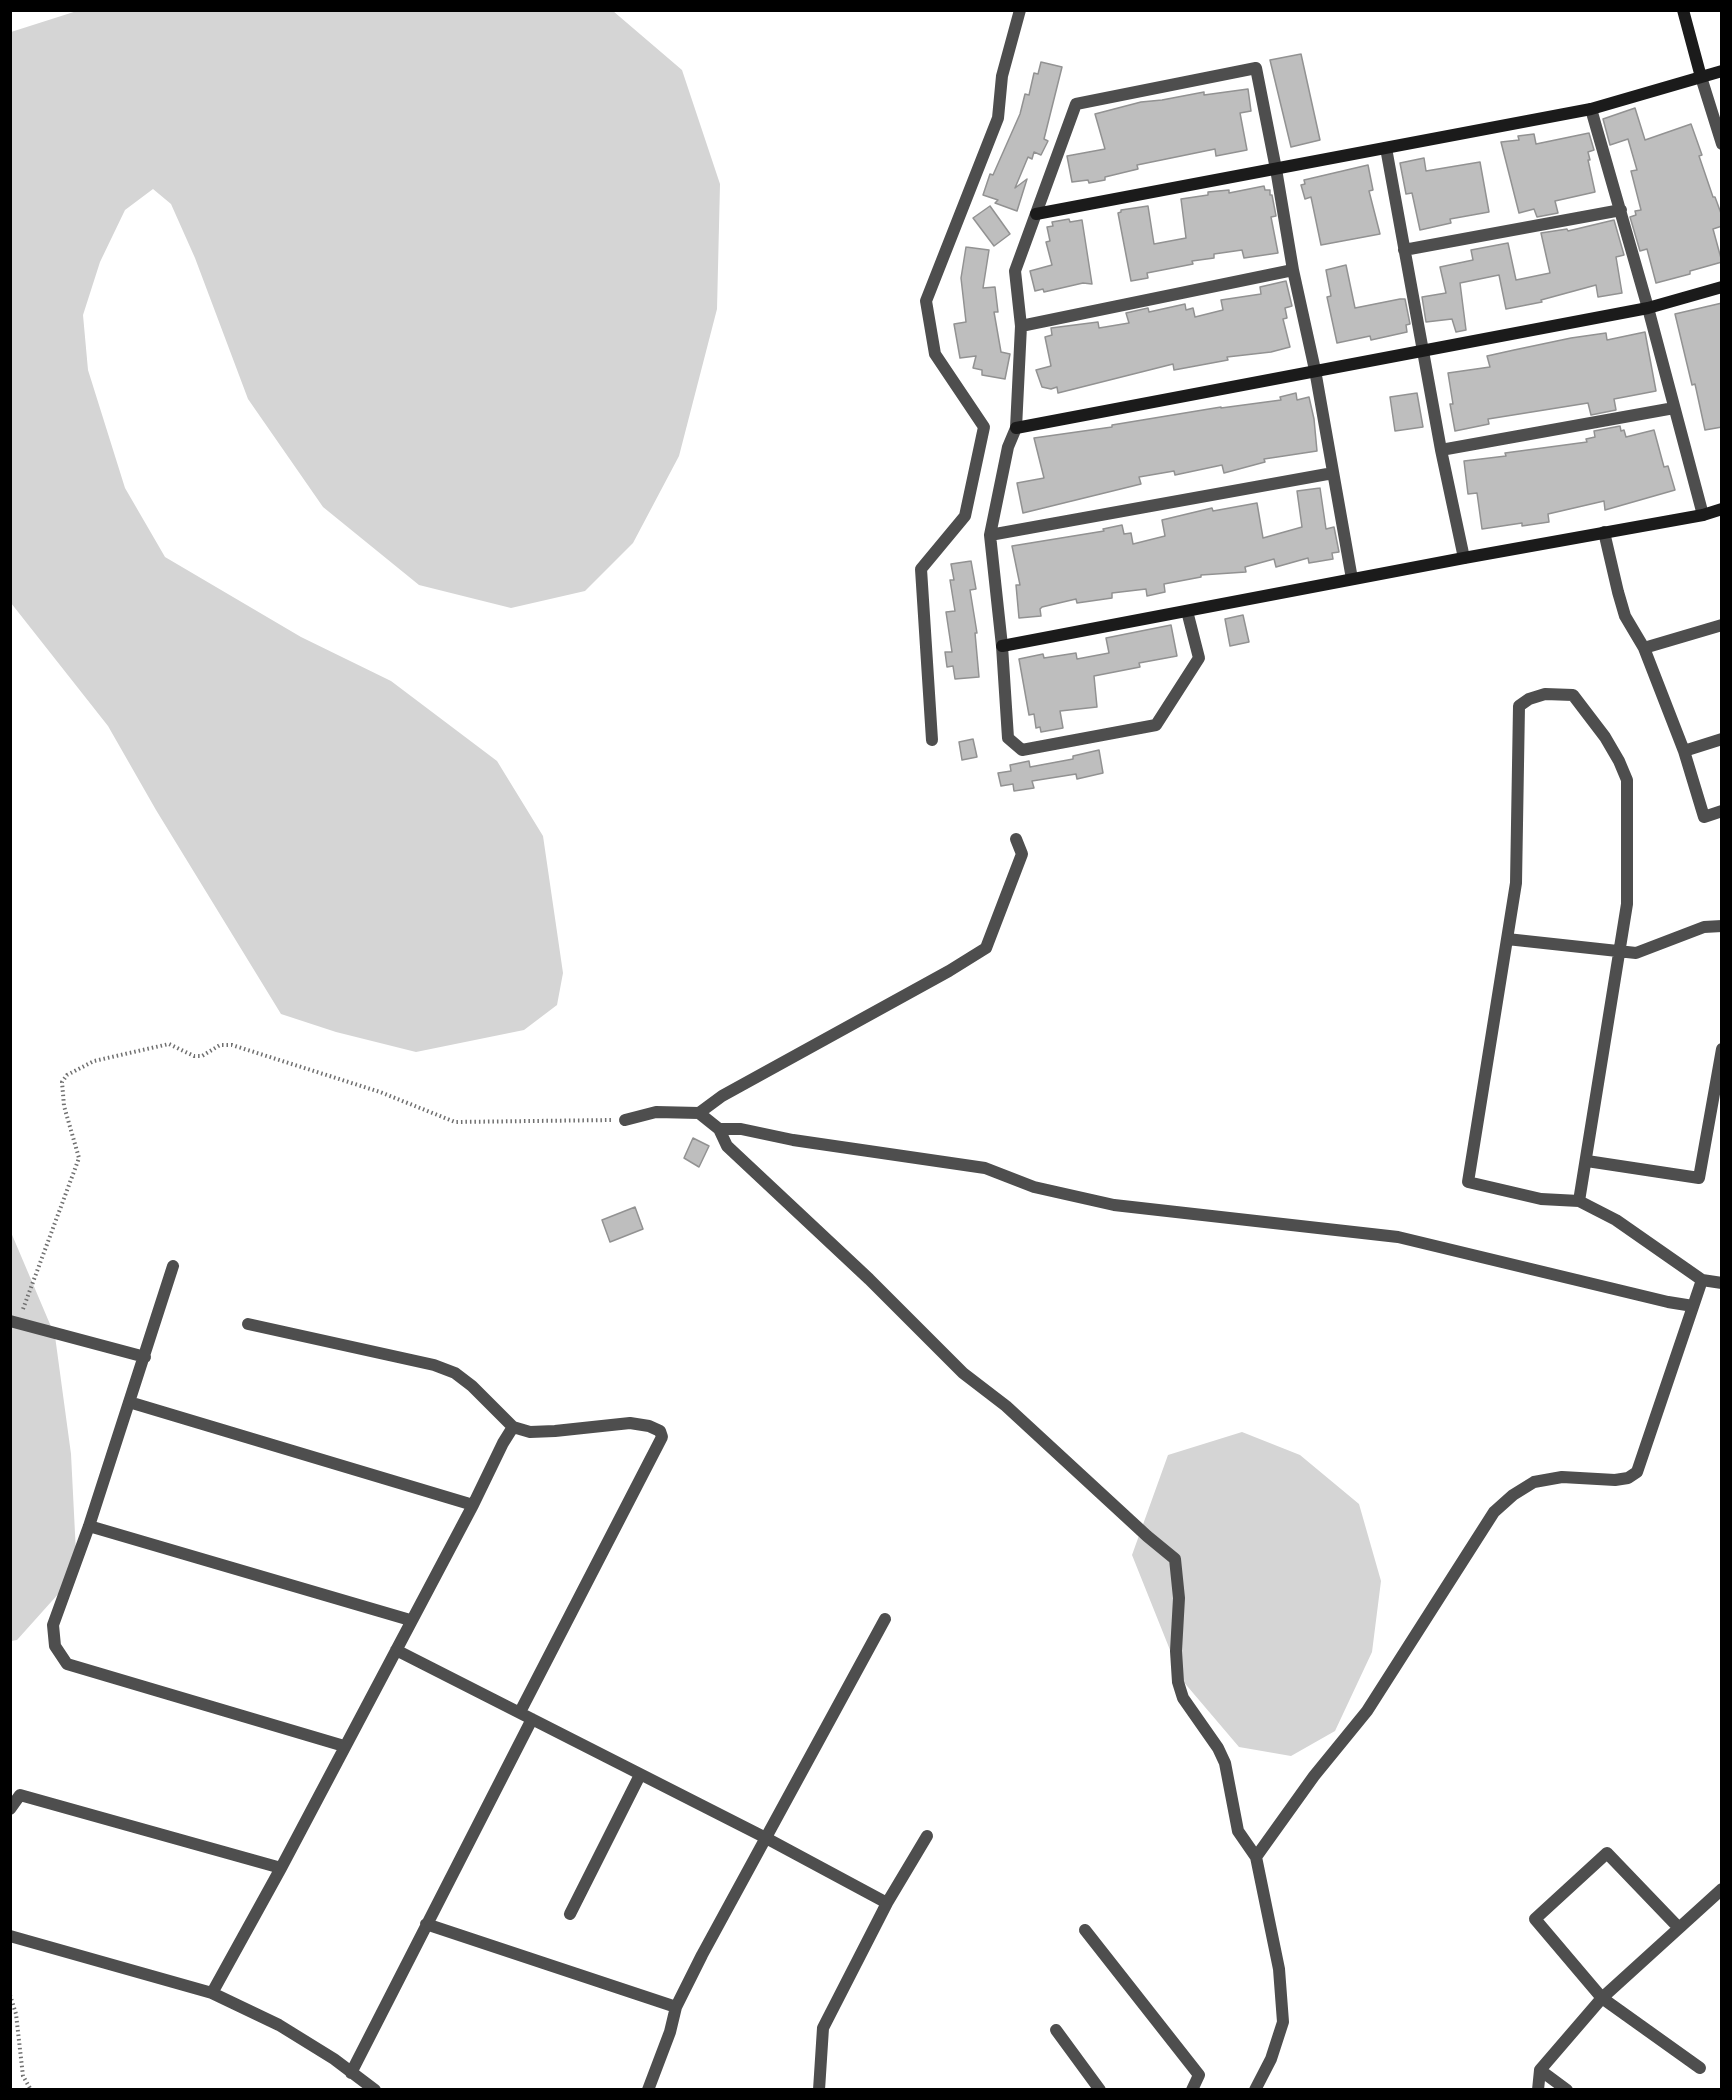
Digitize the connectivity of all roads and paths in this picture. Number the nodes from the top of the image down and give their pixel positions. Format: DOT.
graph roads {
  1 [pos="1020,10"];
  2 [pos="1683,10"];
  3 [pos="1722,71"];
  4 [pos="1701,76"];
  5 [pos="1591,109"];
  6 [pos="1722,144"];
  7 [pos="1386,148"];
  8 [pos="1276,169"];
  9 [pos="1621,210"];
  10 [pos="1036,214"];
  11 [pos="1404,249"];
  12 [pos="1293,270"];
  13 [pos="1722,287"];
  14 [pos="1648,308"];
  15 [pos="1021,326"];
  16 [pos="1423,351"];
  17 [pos="1315,370"];
  18 [pos="1674,408"];
  19 [pos="1016,428"];
  20 [pos="1441,450"];
  21 [pos="1333,473"];
  22 [pos="1722,509"];
  23 [pos="1704,515"];
  24 [pos="1604,532"];
  25 [pos="990,536"];
  26 [pos="1464,558"];
  27 [pos="1352,579"];
  28 [pos="1187,611"];
  29 [pos="1722,625"];
  30 [pos="1002,646"];
  31 [pos="1644,648"];
  32 [pos="1722,739"];
  33 [pos="932,740"];
  34 [pos="1684,751"];
  35 [pos="1722,811"];
  36 [pos="1016,839"];
  37 [pos="1722,926"];
  38 [pos="1507,939"];
  39 [pos="1620,952"];
  40 [pos="1722,1049"];
  41 [pos="699,1113"];
  42 [pos="625,1120"];
  43 [pos="719,1128"];
  44 [pos="1587,1161"];
  45 [pos="1579,1202"];
  46 [pos="173,1266"];
  47 [pos="1702,1280"];
  48 [pos="1722,1283"];
  49 [pos="1693,1306"];
  50 [pos="14,1322"];
  51 [pos="248,1324"];
  52 [pos="145,1357"];
  53 [pos="129,1401"];
  54 [pos="513,1427"];
  55 [pos="473,1505"];
  56 [pos="88,1526"];
  57 [pos="885,1618"];
  58 [pos="410,1620"];
  59 [pos="396,1650"];
  60 [pos="520,1712"];
  61 [pos="532,1719"];
  62 [pos="344,1746"];
  63 [pos="640,1775"];
  64 [pos="10,1809"];
  65 [pos="927,1836"];
  66 [pos="766,1838"];
  67 [pos="1256,1857"];
  68 [pos="281,1868"];
  69 [pos="1722,1889"];
  70 [pos="888,1903"];
  71 [pos="570,1914"];
  72 [pos="426,1924"];
  73 [pos="1679,1928"];
  74 [pos="1085,1930"];
  75 [pos="10,1936"];
  76 [pos="212,1993"];
  77 [pos="10,1995"];
  78 [pos="1602,1998"];
  79 [pos="676,2007"];
  80 [pos="1056,2030"];
  81 [pos="1700,2068"];
  82 [pos="1540,2070"];
  83 [pos="351,2073"];
  84 [pos="31,2090"];
  85 [pos="375,2090"];
  86 [pos="648,2090"];
  87 [pos="819,2090"];
  88 [pos="1100,2090"];
  89 [pos="1191,2090"];
  90 [pos="1254,2090"];
  91 [pos="1538,2090"];
  92 [pos="1567,2090"];
  1 -- 33 [label="street"];
  2 -- 4 [label="street"];
  3 -- 4 [label="street"];
  4 -- 5 [label="street"];
  4 -- 6 [label="street"];
  5 -- 7 [label="street"];
  5 -- 9 [label="street"];
  7 -- 8 [label="street"];
  7 -- 11 [label="street"];
  8 -- 10 [label="street"];
  8 -- 10 [label="street"];
  8 -- 12 [label="street"];
  9 -- 11 [label="street"];
  9 -- 14 [label="street"];
  10 -- 15 [label="street"];
  11 -- 16 [label="street"];
  12 -- 15 [label="street"];
  12 -- 17 [label="street"];
  13 -- 14 [label="street"];
  14 -- 16 [label="street"];
  14 -- 18 [label="street"];
  15 -- 19 [label="street"];
  16 -- 17 [label="street"];
  16 -- 20 [label="street"];
  17 -- 19 [label="street"];
  17 -- 21 [label="street"];
  18 -- 20 [label="street"];
  18 -- 23 [label="street"];
  19 -- 25 [label="street"];
  20 -- 26 [label="street"];
  21 -- 25 [label="street"];
  21 -- 27 [label="street"];
  22 -- 23 [label="street"];
  23 -- 24 [label="street"];
  24 -- 26 [label="street"];
  24 -- 31 [label="street"];
  25 -- 30 [label="street"];
  26 -- 27 [label="street"];
  27 -- 28 [label="street"];
  28 -- 30 [label="street"];
  28 -- 30 [label="street"];
  29 -- 31 [label="street"];
  31 -- 34 [label="street"];
  32 -- 34 [label="street"];
  34 -- 35 [label="street"];
  36 -- 41 [label="street"];
  37 -- 39 [label="street"];
  38 -- 39 [label="street"];
  38 -- 39 [label="street"];
  38 -- 45 [label="street"];
  39 -- 44 [label="street"];
  40 -- 44 [label="street"];
  41 -- 42 [label="street"];
  41 -- 43 [label="street"];
  42 -- 50 [label="path"];
  43 -- 49 [label="street"];
  43 -- 67 [label="street"];
  44 -- 45 [label="street"];
  45 -- 47 [label="street"];
  46 -- 52 [label="street"];
  47 -- 48 [label="street"];
  47 -- 49 [label="street"];
  49 -- 67 [label="street"];
  50 -- 52 [label="street"];
  51 -- 54 [label="street"];
  52 -- 53 [label="street"];
  53 -- 55 [label="street"];
  53 -- 56 [label="street"];
  54 -- 55 [label="street"];
  54 -- 60 [label="street"];
  55 -- 58 [label="street"];
  56 -- 58 [label="street"];
  56 -- 62 [label="street"];
  57 -- 66 [label="street"];
  58 -- 59 [label="street"];
  59 -- 60 [label="street"];
  59 -- 62 [label="street"];
  60 -- 61 [label="street"];
  61 -- 63 [label="street"];
  61 -- 72 [label="street"];
  62 -- 68 [label="street"];
  63 -- 66 [label="street"];
  63 -- 71 [label="street"];
  64 -- 68 [label="street"];
  65 -- 70 [label="street"];
  66 -- 70 [label="street"];
  66 -- 79 [label="street"];
  67 -- 90 [label="street"];
  68 -- 76 [label="street"];
  69 -- 73 [label="street"];
  70 -- 87 [label="street"];
  72 -- 79 [label="street"];
  72 -- 83 [label="street"];
  73 -- 78 [label="street"];
  73 -- 78 [label="street"];
  74 -- 89 [label="street"];
  75 -- 76 [label="street"];
  76 -- 83 [label="street"];
  77 -- 84 [label="path"];
  78 -- 81 [label="street"];
  78 -- 82 [label="street"];
  79 -- 86 [label="street"];
  80 -- 88 [label="street"];
  82 -- 91 [label="street"];
  82 -- 92 [label="street"];
  83 -- 85 [label="street"];
}
